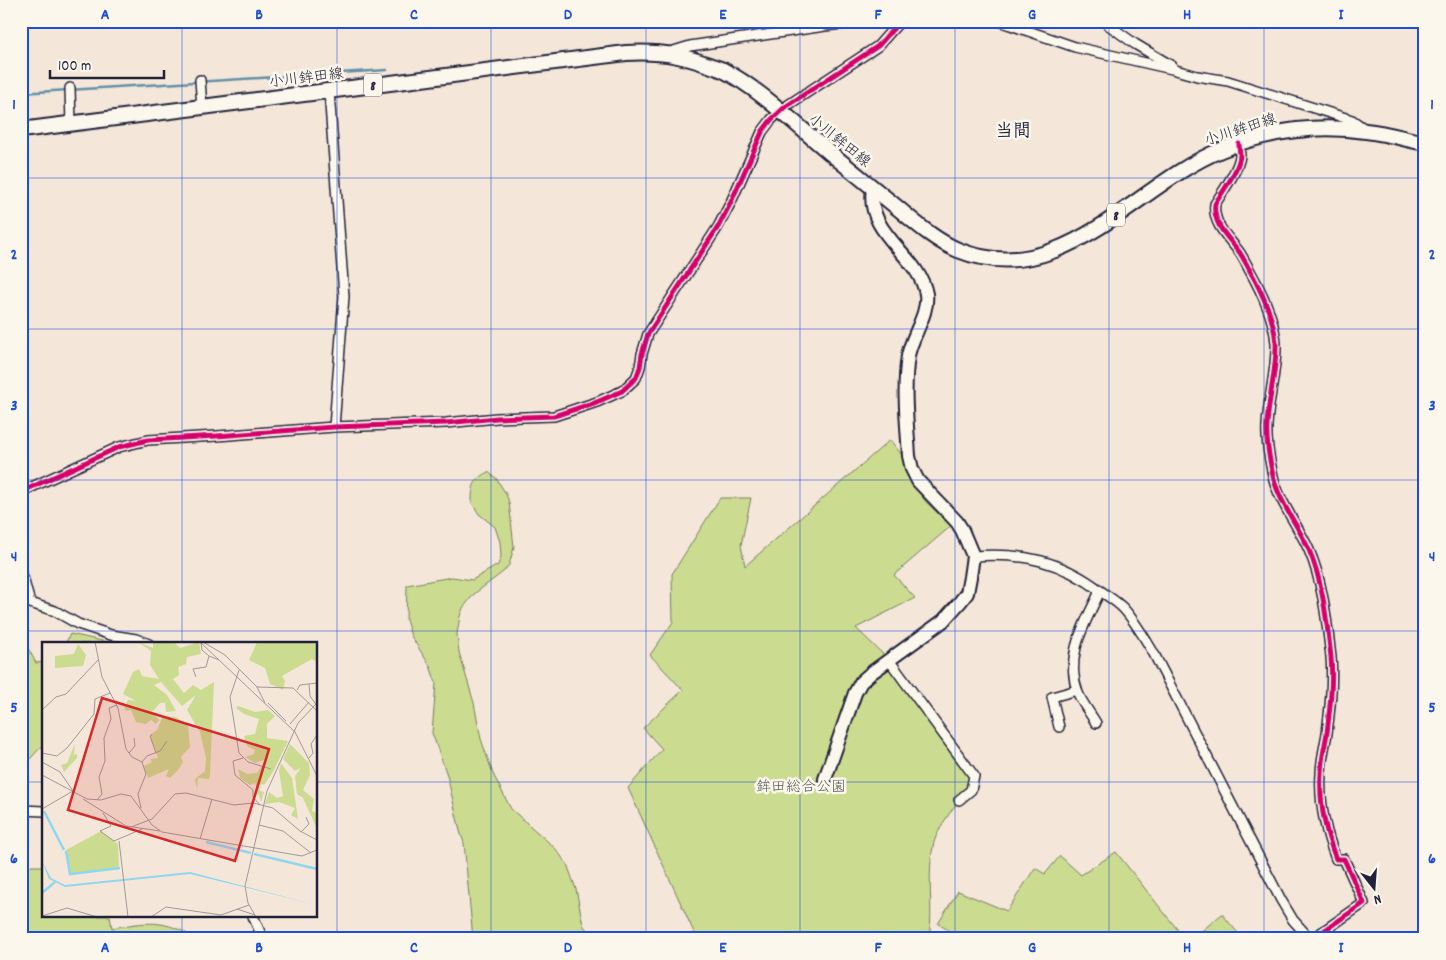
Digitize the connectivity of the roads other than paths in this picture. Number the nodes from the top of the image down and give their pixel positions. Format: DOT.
graph roads {
  1 [pos="872,21"];
  2 [pos="900,21"];
  3 [pos="999,21"];
  4 [pos="1102,21"];
  5 [pos="817,25"];
  6 [pos="667,53"];
  7 [pos="1172,68"];
  8 [pos="200,82"];
  9 [pos="70,90"];
  10 [pos="329,91"];
  11 [pos="202,107"];
  12 [pos="71,124"];
  13 [pos="21,130"];
  14 [pos="1367,131"];
  15 [pos="1425,143"];
  16 [pos="1239,144"];
  17 [pos="873,188"];
  18 [pos="334,427"];
  19 [pos="21,492"];
  20 [pos="973,556"];
  21 [pos="21,570"];
  22 [pos="1100,590"];
  23 [pos="144,642"];
  24 [pos="890,660"];
  25 [pos="1077,690"];
  26 [pos="1096,723"];
  27 [pos="1059,728"];
  28 [pos="825,778"];
  29 [pos="960,800"];
  30 [pos="21,810"];
  31 [pos="42,811"];
  32 [pos="254,918"];
  33 [pos="263,939"];
  34 [pos="1311,939"];
  1 -- 5 [label="street"];
  2 -- 18 [label="street"];
  3 -- 7 [label="street"];
  4 -- 7 [label="street"];
  5 -- 6 [label="street"];
  6 -- 10 [label="main road, 小川鉾田線 / 8"];
  6 -- 17 [label="main road, 小川鉾田線 / 8, bridge"];
  7 -- 14 [label="street"];
  8 -- 11 [label="street"];
  9 -- 12 [label="street"];
  10 -- 11 [label="main road, 小川鉾田線 / 8"];
  10 -- 18 [label="street"];
  11 -- 12 [label="main road, 小川鉾田線 / 8"];
  12 -- 13 [label="main road, 小川鉾田線 / 8"];
  14 -- 15 [label="main road, 小川鉾田線 / 8"];
  14 -- 16 [label="main road, 小川鉾田線 / 8"];
  16 -- 17 [label="main road, 小川鉾田線 / 8"];
  16 -- 34 [label="street"];
  17 -- 20 [label="street"];
  18 -- 19 [label="street"];
  20 -- 22 [label="street"];
  20 -- 24 [label="street"];
  21 -- 23 [label="street"];
  22 -- 25 [label="street"];
  22 -- 34 [label="street"];
  24 -- 28 [label="street"];
  24 -- 29 [label="street"];
  25 -- 26 [label="street"];
  25 -- 27 [label="street"];
  30 -- 31 [label="street"];
  32 -- 33 [label="street"];
}
